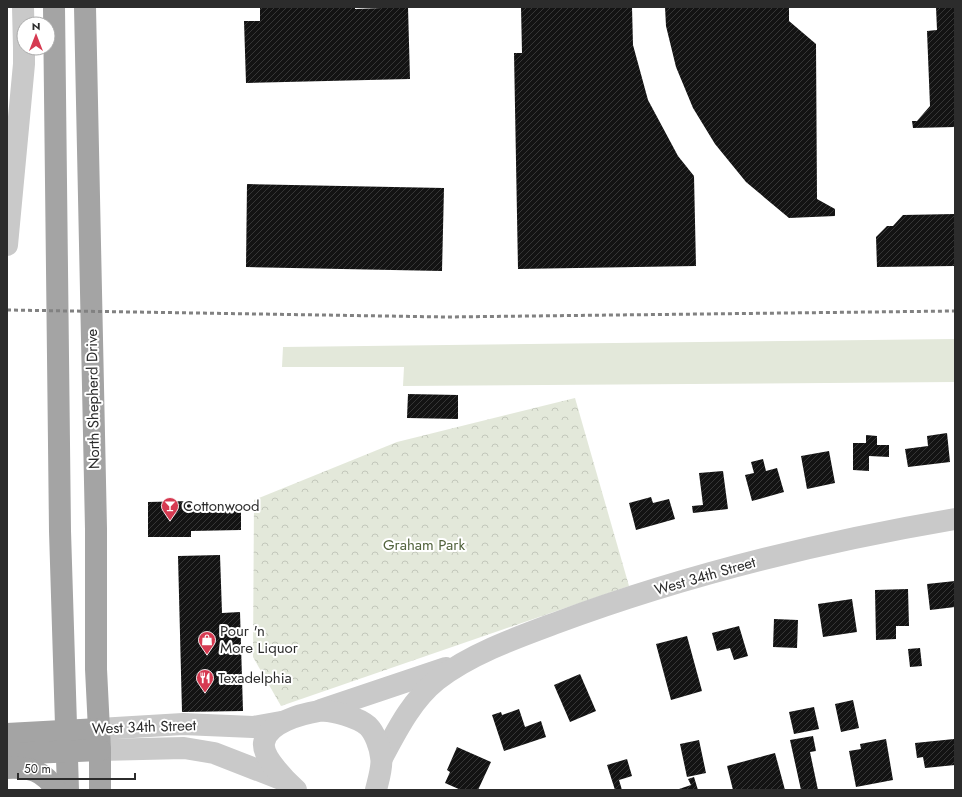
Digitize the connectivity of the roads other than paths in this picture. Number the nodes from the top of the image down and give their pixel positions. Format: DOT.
graph roads {
  1 [pos="54,7"];
  2 [pos="85,7"];
  3 [pos="23,56"];
  4 [pos="13,122"];
  5 [pos="7,245"];
  6 [pos="955,518"];
  7 [pos="464,663"];
  8 [pos="320,711"];
  9 [pos="281,722"];
  10 [pos="7,734"];
  11 [pos="100,740"];
  12 [pos="66,741"];
  13 [pos="7,754"];
  14 [pos="382,758"];
  15 [pos="7,768"];
  16 [pos="291,785"];
  17 [pos="56,790"];
  18 [pos="68,790"];
  19 [pos="100,790"];
  20 [pos="376,790"];
  1 -- 12 [label="main road"];
  2 -- 11 [label="main road, North Shepherd Drive"];
  3 -- 4 [label="street"];
  4 -- 5 [label="street"];
  6 -- 7 [label="street, West 34th Street"];
  7 -- 8 [label="street, West 34th Street"];
  7 -- 14 [label="street, West 34th Street"];
  8 -- 9 [label="street, West 34th Street"];
  8 -- 14 [label="street"];
  9 -- 11 [label="street, West 34th Street"];
  9 -- 16 [label="street"];
  10 -- 12 [label="main road, West 34th Street"];
  11 -- 12 [label="main road, West 34th Street"];
  11 -- 16 [label="street, West 34th Street"];
  11 -- 19 [label="main road, North Shepherd Drive"];
  12 -- 13 [label="main road, West 34th Street"];
  12 -- 18 [label="main road"];
  14 -- 20 [label="street"];
  15 -- 17 [label="main road"];
}
